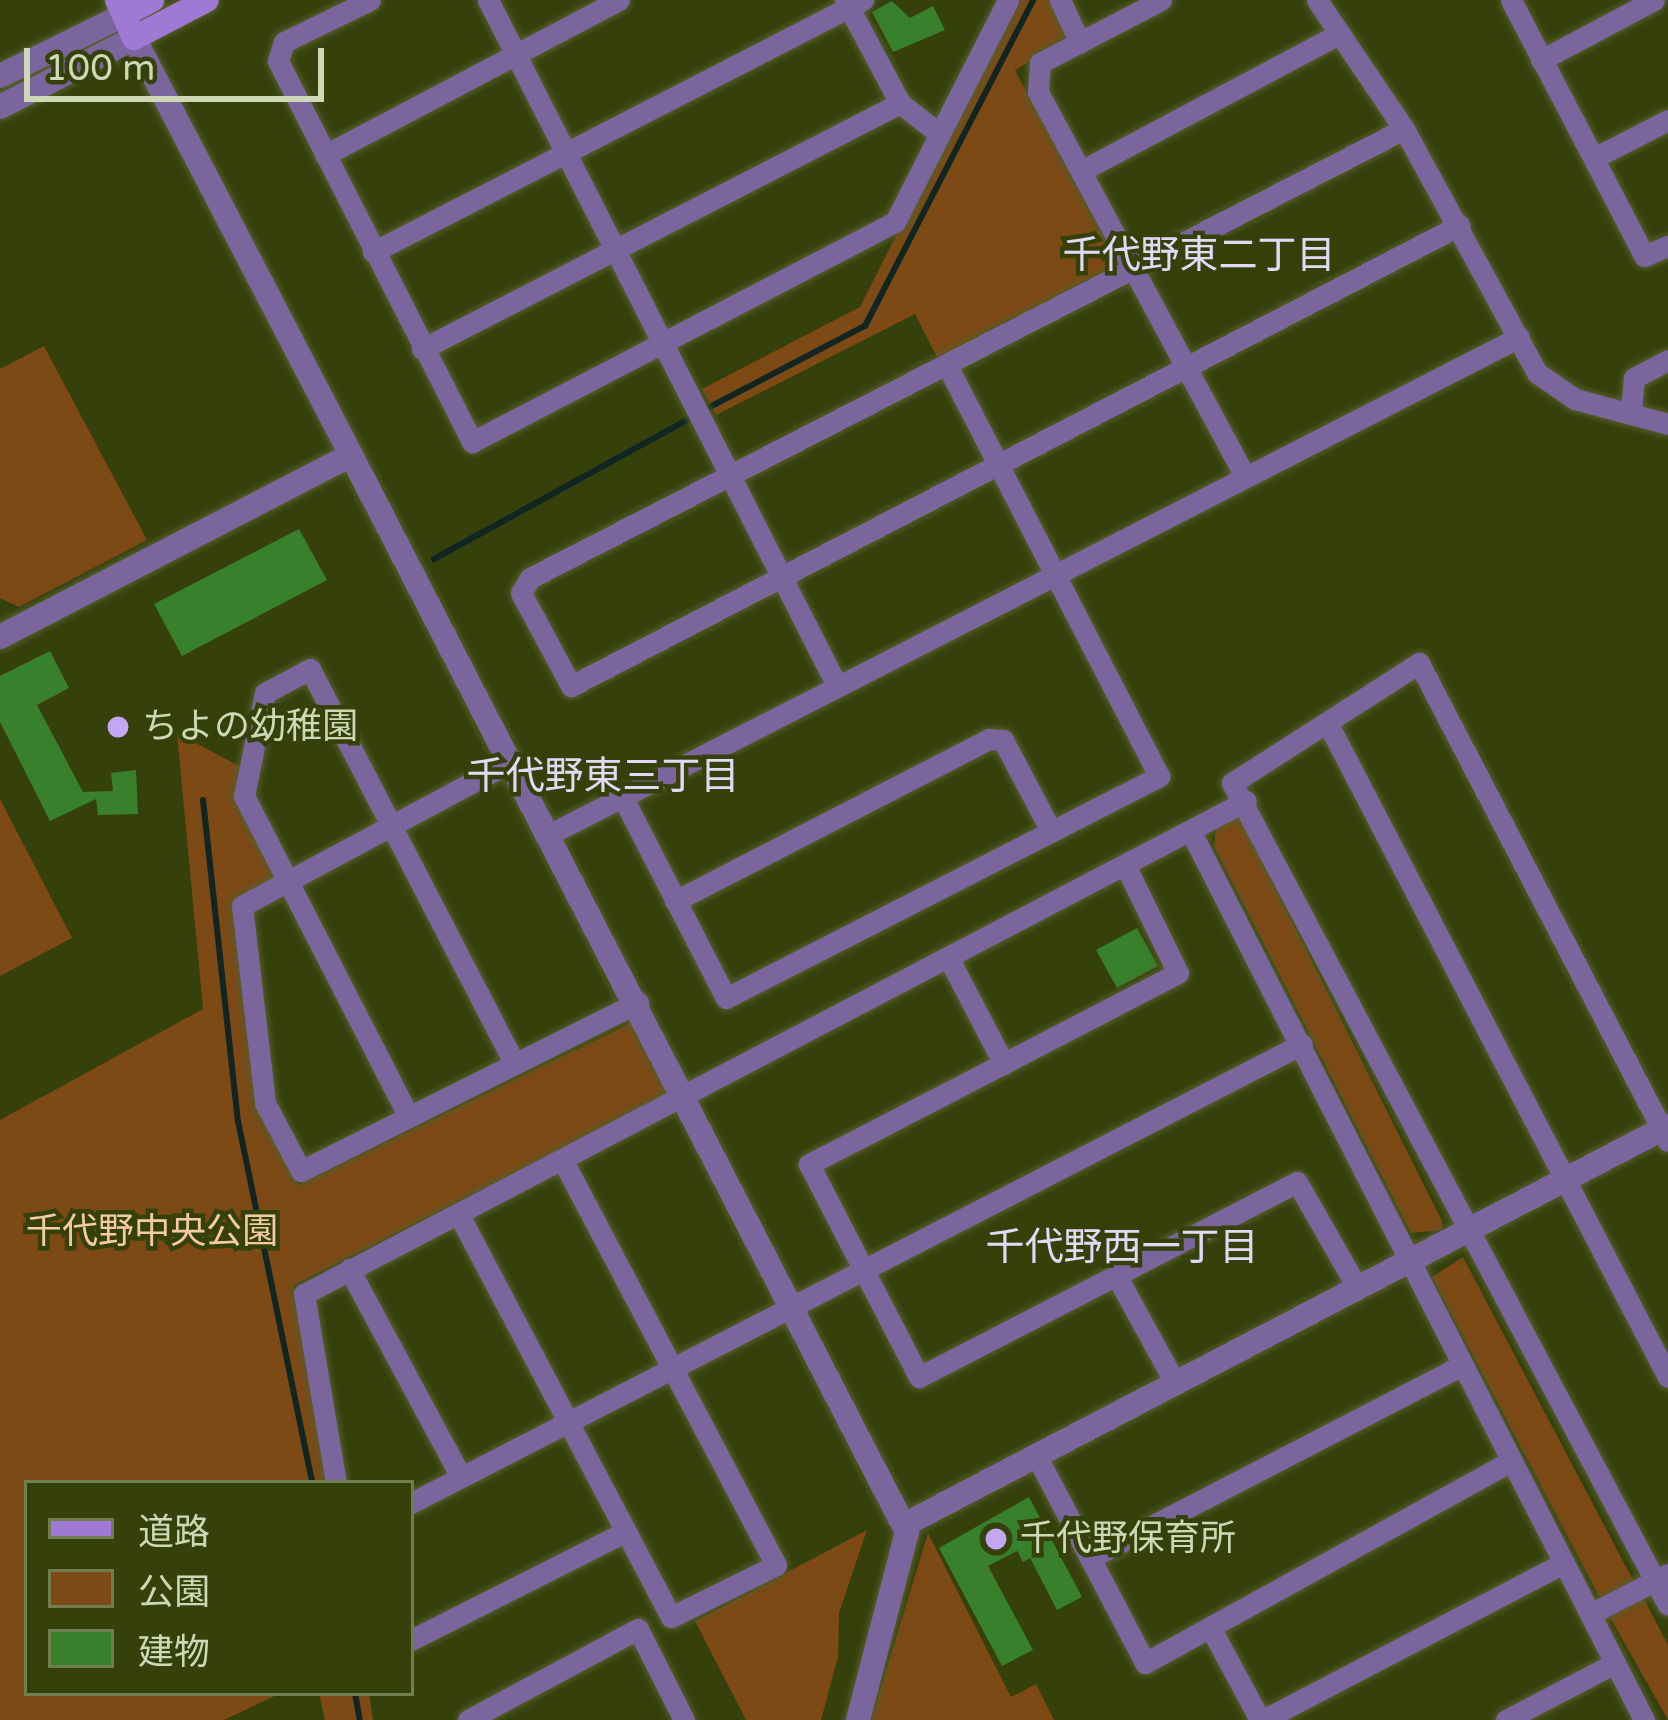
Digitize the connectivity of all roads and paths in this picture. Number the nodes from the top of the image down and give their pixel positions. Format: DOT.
graph roads {
  1 [pos="152,0"];
  2 [pos="206,0"];
  3 [pos="370,0"];
  4 [pos="488,0"];
  5 [pos="619,0"];
  6 [pos="1008,0"];
  7 [pos="1060,0"];
  8 [pos="1161,0"];
  9 [pos="1317,0"];
  10 [pos="1510,0"];
  11 [pos="1654,0"];
  12 [pos="852,2"];
  13 [pos="125,18"];
  14 [pos="1340,33"];
  15 [pos="1080,43"];
  16 [pos="515,54"];
  17 [pos="1541,61"];
  18 [pos="0,76"];
  19 [pos="900,103"];
  20 [pos="0,107"];
  21 [pos="1668,120"];
  22 [pos="1404,129"];
  23 [pos="937,132"];
  24 [pos="567,152"];
  25 [pos="325,155"];
  26 [pos="1594,158"];
  27 [pos="1081,171"];
  28 [pos="1460,225"];
  29 [pos="1668,246"];
  30 [pos="615,248"];
  31 [pos="373,252"];
  32 [pos="1132,269"];
  33 [pos="1519,337"];
  34 [pos="664,346"];
  35 [pos="422,349"];
  36 [pos="1668,359"];
  37 [pos="947,366"];
  38 [pos="1186,371"];
  39 [pos="1631,410"];
  40 [pos="1668,424"];
  41 [pos="351,455"];
  42 [pos="1000,468"];
  43 [pos="1243,472"];
  44 [pos="728,476"];
  45 [pos="1052,572"];
  46 [pos="781,580"];
  47 [pos="2,632"];
  48 [pos="835,682"];
  49 [pos="1328,724"];
  50 [pos="512,761"];
  51 [pos="622,796"];
  52 [pos="1246,801"];
  53 [pos="390,826"];
  54 [pos="1051,831"];
  55 [pos="1191,832"];
  56 [pos="550,834"];
  57 [pos="1126,867"];
  58 [pos="289,882"];
  59 [pos="675,901"];
  60 [pos="948,957"];
  61 [pos="638,1002"];
  62 [pos="1302,1044"];
  63 [pos="514,1062"];
  64 [pos="1004,1064"];
  65 [pos="687,1097"];
  66 [pos="409,1117"];
  67 [pos="1666,1132"];
  68 [pos="563,1161"];
  69 [pos="1566,1180"];
  70 [pos="459,1215"];
  71 [pos="1468,1232"];
  72 [pos="1410,1261"];
  73 [pos="349,1269"];
  74 [pos="864,1272"];
  75 [pos="1115,1275"];
  76 [pos="1357,1287"];
  77 [pos="792,1310"];
  78 [pos="1459,1366"];
  79 [pos="675,1372"];
  80 [pos="1668,1377"];
  81 [pos="1174,1381"];
  82 [pos="573,1426"];
  83 [pos="1036,1455"];
  84 [pos="1509,1462"];
  85 [pos="461,1477"];
  86 [pos="335,1480"];
  87 [pos="414,1501"];
  88 [pos="904,1525"];
  89 [pos="623,1533"];
  90 [pos="1090,1558"];
  91 [pos="1562,1564"];
  92 [pos="1662,1577"];
  93 [pos="1668,1605"];
  94 [pos="1594,1612"];
  95 [pos="1210,1627"];
  96 [pos="414,1638"];
  97 [pos="1615,1663"];
  98 [pos="468,1720"];
  99 [pos="684,1720"];
  100 [pos="858,1720"];
  101 [pos="1261,1720"];
  102 [pos="1506,1720"];
  103 [pos="1644,1720"];
  1 -- 13 [label="main road"];
  2 -- 13 [label="main road"];
  3 -- 25 [label="street"];
  4 -- 16 [label="street"];
  5 -- 16 [label="street"];
  6 -- 23 [label="street"];
  7 -- 15 [label="street"];
  8 -- 15 [label="street"];
  9 -- 14 [label="street"];
  10 -- 17 [label="street"];
  11 -- 17 [label="street"];
  12 -- 19 [label="street"];
  12 -- 24 [label="street"];
  13 -- 18 [label="street"];
  13 -- 20 [label="street"];
  13 -- 41 [label="street"];
  14 -- 22 [label="street"];
  14 -- 27 [label="street"];
  15 -- 27 [label="street"];
  16 -- 24 [label="street"];
  16 -- 25 [label="street"];
  17 -- 26 [label="street"];
  19 -- 23 [label="street"];
  19 -- 30 [label="street"];
  21 -- 26 [label="street"];
  22 -- 28 [label="street"];
  22 -- 32 [label="street"];
  23 -- 34 [label="street"];
  24 -- 30 [label="street"];
  24 -- 31 [label="street"];
  25 -- 31 [label="street"];
  26 -- 29 [label="street"];
  27 -- 32 [label="street"];
  28 -- 33 [label="street"];
  28 -- 38 [label="street"];
  30 -- 34 [label="street"];
  30 -- 35 [label="street"];
  31 -- 35 [label="street"];
  32 -- 37 [label="street"];
  32 -- 38 [label="street"];
  33 -- 39 [label="street"];
  33 -- 43 [label="street"];
  34 -- 35 [label="street"];
  34 -- 44 [label="street"];
  36 -- 39 [label="street"];
  37 -- 42 [label="street"];
  37 -- 44 [label="street"];
  38 -- 42 [label="street"];
  38 -- 43 [label="street"];
  39 -- 40 [label="street"];
  41 -- 47 [label="street"];
  41 -- 50 [label="street"];
  42 -- 45 [label="street"];
  42 -- 46 [label="street"];
  43 -- 45 [label="street"];
  44 -- 46 [label="street"];
  44 -- 46 [label="street"];
  45 -- 48 [label="street"];
  45 -- 54 [label="street"];
  46 -- 48 [label="street"];
  48 -- 51 [label="street"];
  49 -- 52 [label="street"];
  49 -- 67 [label="street"];
  49 -- 69 [label="street"];
  50 -- 53 [label="street"];
  50 -- 56 [label="street"];
  51 -- 56 [label="street"];
  51 -- 59 [label="street"];
  52 -- 55 [label="street"];
  52 -- 71 [label="street"];
  53 -- 58 [label="street"];
  53 -- 58 [label="street"];
  53 -- 63 [label="street"];
  54 -- 59 [label="street"];
  54 -- 59 [label="street"];
  55 -- 57 [label="street"];
  55 -- 62 [label="street"];
  56 -- 61 [label="street"];
  57 -- 60 [label="street"];
  57 -- 64 [label="street"];
  58 -- 66 [label="street"];
  58 -- 66 [label="street"];
  60 -- 64 [label="street"];
  60 -- 65 [label="street"];
  61 -- 63 [label="street"];
  61 -- 65 [label="street"];
  62 -- 72 [label="street"];
  62 -- 74 [label="street"];
  63 -- 66 [label="street"];
  64 -- 74 [label="street"];
  65 -- 68 [label="street"];
  65 -- 77 [label="street"];
  67 -- 69 [label="street"];
  68 -- 70 [label="street"];
  68 -- 79 [label="street"];
  69 -- 71 [label="street"];
  69 -- 80 [label="street"];
  70 -- 73 [label="street"];
  70 -- 82 [label="street"];
  71 -- 72 [label="street"];
  71 -- 92 [label="street"];
  72 -- 76 [label="street"];
  72 -- 78 [label="street"];
  73 -- 85 [label="street"];
  73 -- 86 [label="street"];
  74 -- 75 [label="street"];
  74 -- 77 [label="street"];
  75 -- 76 [label="street"];
  75 -- 81 [label="street"];
  76 -- 81 [label="street"];
  77 -- 79 [label="street"];
  77 -- 88 [label="street"];
  78 -- 84 [label="street"];
  78 -- 90 [label="street"];
  79 -- 82 [label="street"];
  79 -- 89 [label="street"];
  81 -- 83 [label="street"];
  82 -- 85 [label="street"];
  82 -- 89 [label="street"];
  83 -- 88 [label="street"];
  83 -- 90 [label="street"];
  84 -- 91 [label="street"];
  84 -- 95 [label="street"];
  85 -- 87 [label="street"];
  88 -- 100 [label="street"];
  89 -- 96 [label="street"];
  90 -- 95 [label="street"];
  91 -- 94 [label="street"];
  91 -- 101 [label="street"];
  92 -- 93 [label="street"];
  92 -- 94 [label="street"];
  94 -- 97 [label="street"];
  95 -- 101 [label="street"];
  97 -- 102 [label="street"];
  97 -- 103 [label="street"];
  98 -- 99 [label="street"];
}
